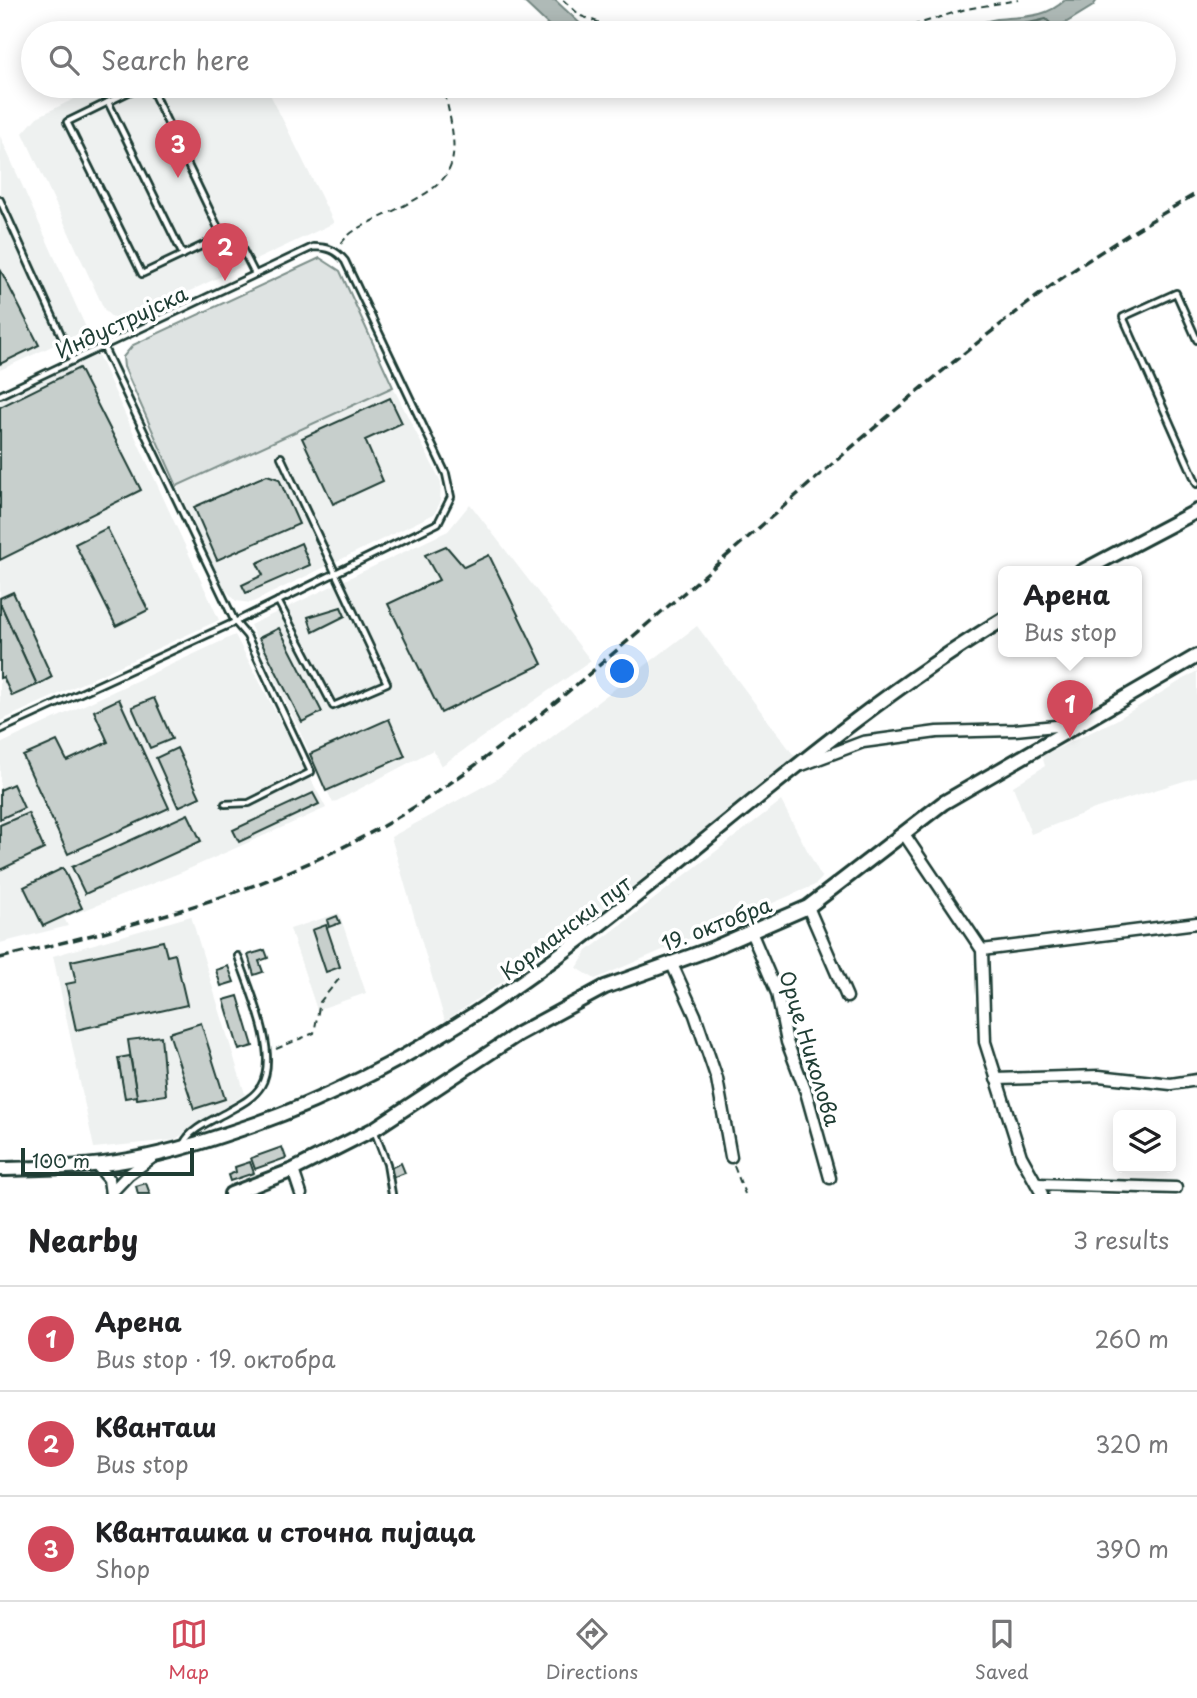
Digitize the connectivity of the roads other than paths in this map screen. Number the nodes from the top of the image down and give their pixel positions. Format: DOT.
graph roads {
  1 [pos="116,98"];
  2 [pos="156,98"];
  3 [pos="108,102"];
  4 [pos="0,200"];
  5 [pos="222,236"];
  6 [pos="183,255"];
  7 [pos="255,274"];
  8 [pos="1197,340"];
  9 [pos="104,348"];
  10 [pos="74,362"];
  11 [pos="0,395"];
  12 [pos="281,457"];
  13 [pos="1197,484"];
  14 [pos="1197,512"];
  15 [pos="1093,566"];
  16 [pos="337,572"];
  17 [pos="278,601"];
  18 [pos="236,622"];
  19 [pos="998,622"];
  20 [pos="1197,656"];
  21 [pos="1076,724"];
  22 [pos="0,730"];
  23 [pos="792,769"];
  24 [pos="225,804"];
  25 [pos="904,834"];
  26 [pos="808,906"];
  27 [pos="1197,923"];
  28 [pos="751,932"];
  29 [pos="982,950"];
  30 [pos="238,956"];
  31 [pos="671,962"];
  32 [pos="847,997"];
  33 [pos="996,1079"];
  34 [pos="1197,1080"];
  35 [pos="374,1129"];
  36 [pos="181,1148"];
  37 [pos="156,1155"];
  38 [pos="731,1157"];
  39 [pos="96,1164"];
  40 [pos="0,1169"];
  41 [pos="293,1170"];
  42 [pos="830,1178"];
  43 [pos="1176,1188"];
  44 [pos="1040,1189"];
  45 [pos="111,1194"];
  46 [pos="232,1194"];
  47 [pos="300,1194"];
  48 [pos="392,1194"];
  1 -- 3 [label="lane"];
  2 -- 5 [label="lane"];
  3 -- 6 [label="lane"];
  3 -- 6 [label="lane"];
  4 -- 10 [label="lane"];
  5 -- 6 [label="lane"];
  5 -- 7 [label="lane"];
  7 -- 9 [label="lane, Индустријска"];
  7 -- 16 [label="lane, Индустријска"];
  8 -- 13 [label="lane"];
  9 -- 10 [label="lane, Индустријска"];
  9 -- 18 [label="lane"];
  10 -- 11 [label="lane, Индустријска"];
  12 -- 16 [label="lane"];
  14 -- 15 [label="street"];
  16 -- 17 [label="lane"];
  16 -- 17 [label="lane"];
  17 -- 18 [label="lane"];
  18 -- 22 [label="lane"];
  18 -- 24 [label="lane"];
  19 -- 23 [label="street, Кормански пут"];
  20 -- 21 [label="street, 19. октобра"];
  21 -- 23 [label="street"];
  21 -- 25 [label="street, 19. октобра"];
  23 -- 36 [label="street, Кормански пут"];
  25 -- 26 [label="street, 19. октобра"];
  25 -- 29 [label="street"];
  26 -- 28 [label="street, 19. октобра"];
  26 -- 32 [label="street"];
  27 -- 29 [label="street"];
  28 -- 31 [label="street, 19. октобра"];
  28 -- 42 [label="street, Орце Николова"];
  29 -- 33 [label="street"];
  30 -- 36 [label="lane"];
  31 -- 35 [label="street, 19. октобра"];
  31 -- 38 [label="street"];
  33 -- 34 [label="street"];
  33 -- 44 [label="street"];
  35 -- 41 [label="street, 19. октобра"];
  35 -- 48 [label="lane"];
  36 -- 37 [label="street, Кормански пут"];
  37 -- 39 [label="street, Кормански пут"];
  37 -- 45 [label="street"];
  39 -- 40 [label="street, Кормански пут"];
  39 -- 45 [label="street"];
  41 -- 46 [label="street, 19. октобра"];
  41 -- 47 [label="street"];
  43 -- 44 [label="street"];
}
